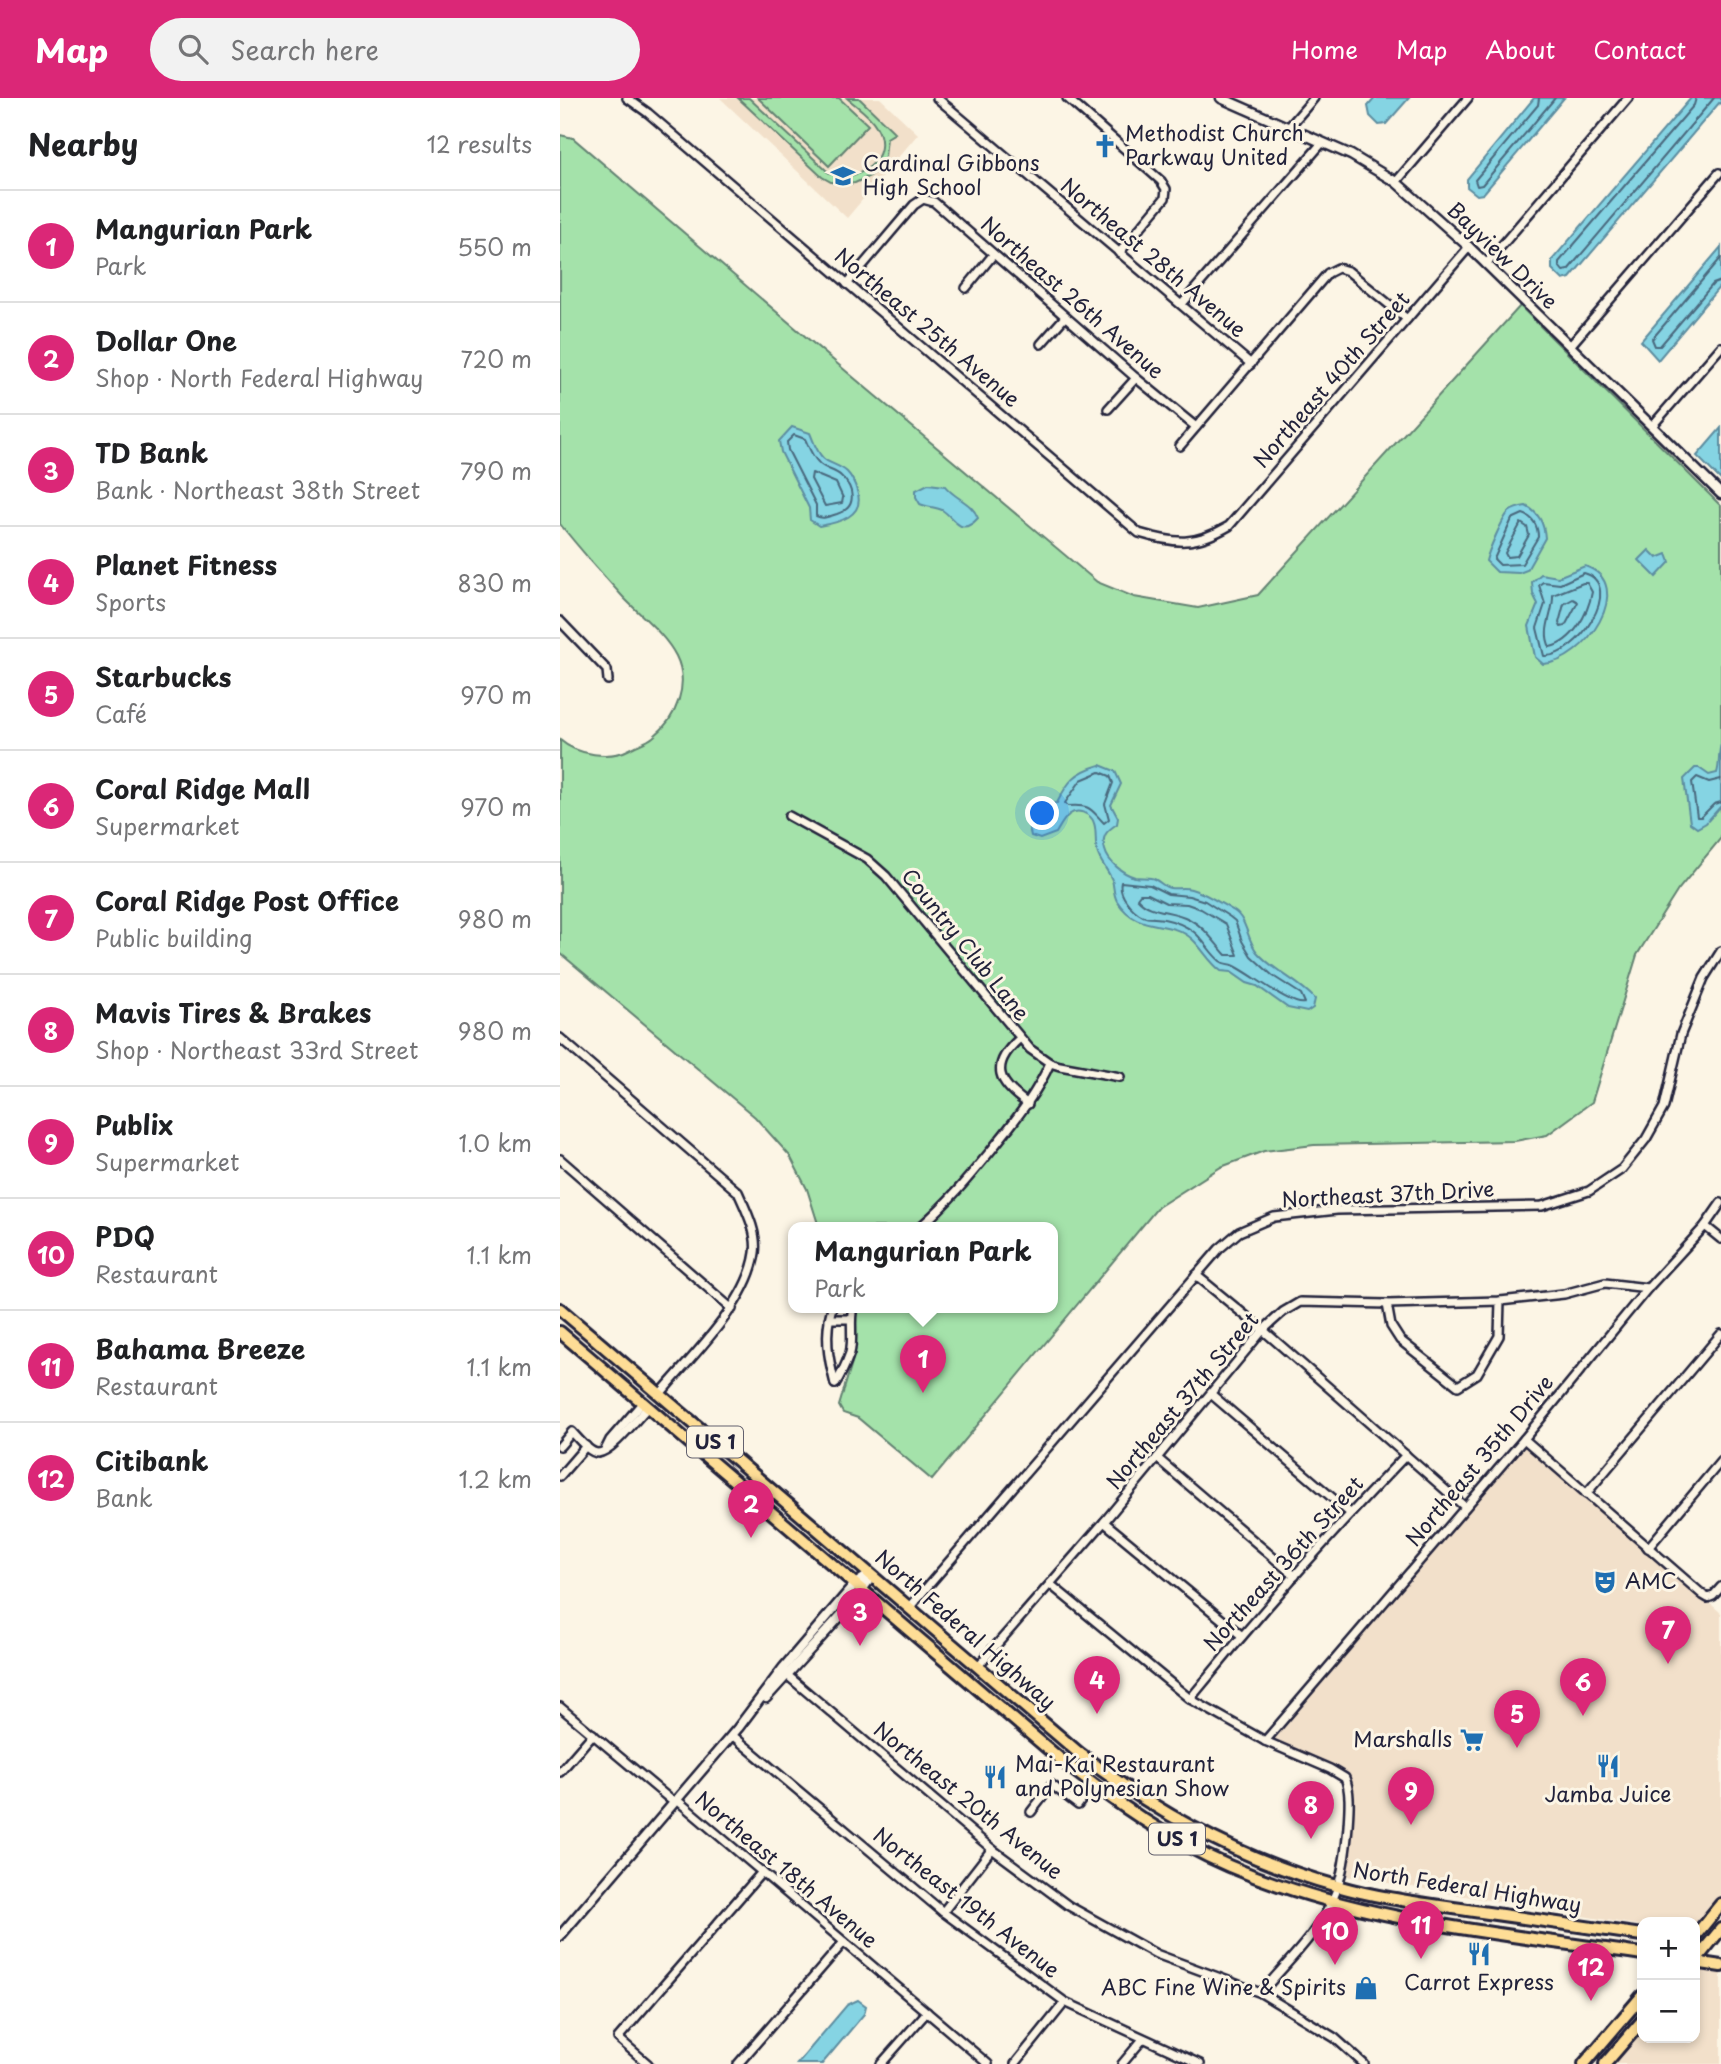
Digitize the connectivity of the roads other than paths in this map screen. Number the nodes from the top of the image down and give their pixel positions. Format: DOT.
graph roads {
  1 [pos="628,98"];
  2 [pos="937,98"];
  3 [pos="1067,98"];
  4 [pos="1222,98"];
  5 [pos="1314,98"];
  6 [pos="1468,98"];
  7 [pos="1628,98"];
  8 [pos="1289,127"];
  9 [pos="1322,143"];
  10 [pos="1719,173"];
  11 [pos="1396,182"];
  12 [pos="1469,247"];
  13 [pos="1119,253"];
  14 [pos="993,255"];
  15 [pos="1486,264"];
  16 [pos="847,284"];
  17 [pos="966,288"];
  18 [pos="1182,304"];
  19 [pos="1065,317"];
  20 [pos="1407,319"];
  21 [pos="1041,344"];
  22 [pos="1570,346"];
  23 [pos="1721,347"];
  24 [pos="1251,364"];
  25 [pos="1136,378"];
  26 [pos="1108,409"];
  27 [pos="1652,426"];
  28 [pos="1196,427"];
  29 [pos="1180,446"];
  30 [pos="1721,494"];
  31 [pos="1219,532"];
  32 [pos="560,621"];
  33 [pos="608,680"];
  34 [pos="789,816"];
  35 [pos="1721,951"];
  36 [pos="560,1038"];
  37 [pos="1018,1039"];
  38 [pos="1050,1063"];
  39 [pos="1120,1077"];
  40 [pos="1028,1104"];
  41 [pos="560,1159"];
  42 [pos="1721,1203"];
  43 [pos="925,1222"];
  44 [pos="1705,1226"];
  45 [pos="1721,1239"];
  46 [pos="1196,1275"];
  47 [pos="1648,1289"];
  48 [pos="1500,1301"];
  49 [pos="1387,1304"];
  50 [pos="560,1309"];
  51 [pos="732,1309"];
  52 [pos="830,1313"];
  53 [pos="852,1313"];
  54 [pos="566,1319"];
  55 [pos="829,1319"];
  56 [pos="850,1319"];
  57 [pos="1263,1331"];
  58 [pos="560,1332"];
  59 [pos="1721,1335"];
  60 [pos="629,1391"];
  61 [pos="660,1394"];
  62 [pos="1211,1394"];
  63 [pos="645,1405"];
  64 [pos="1524,1439"];
  65 [pos="687,1440"];
  66 [pos="560,1446"];
  67 [pos="586,1446"];
  68 [pos="1406,1455"];
  69 [pos="1157,1458"];
  70 [pos="1721,1461"];
  71 [pos="560,1476"];
  72 [pos="764,1483"];
  73 [pos="1586,1494"];
  74 [pos="1465,1507"];
  75 [pos="1350,1513"];
  76 [pos="1104,1522"];
  77 [pos="1648,1548"];
  78 [pos="870,1574"];
  79 [pos="1295,1576"];
  80 [pos="1050,1584"];
  81 [pos="858,1587"];
  82 [pos="1721,1587"];
  83 [pos="909,1608"];
  84 [pos="1241,1636"];
  85 [pos="978,1666"];
  86 [pos="952,1667"];
  87 [pos="782,1675"];
  88 [pos="974,1685"];
  89 [pos="1000,1685"];
  90 [pos="1190,1699"];
  91 [pos="560,1707"];
  92 [pos="593,1734"];
  93 [pos="732,1735"];
  94 [pos="1265,1741"];
  95 [pos="560,1772"];
  96 [pos="1092,1785"];
  97 [pos="1122,1785"];
  98 [pos="677,1800"];
  99 [pos="1031,1812"];
  100 [pos="992,1849"];
  101 [pos="762,1872"];
  102 [pos="1338,1887"];
  103 [pos="1332,1902"];
  104 [pos="1721,1904"];
  105 [pos="943,1912"];
  106 [pos="1518,1917"];
  107 [pos="1564,1924"];
  108 [pos="1721,1929"];
  109 [pos="1700,1930"];
  110 [pos="1491,1932"];
  111 [pos="1637,1933"];
  112 [pos="1513,1935"];
  113 [pos="560,1936"];
  114 [pos="844,1942"];
  115 [pos="1700,1943"];
  116 [pos="1709,1944"];
  117 [pos="1721,1946"];
  118 [pos="1637,1953"];
  119 [pos="1700,1955"];
  120 [pos="1700,1962"];
  121 [pos="1721,1966"];
  122 [pos="1261,1993"];
  123 [pos="1065,2002"];
  124 [pos="1637,2002"];
  125 [pos="927,2012"];
  126 [pos="1637,2027"];
  127 [pos="1143,2039"];
  128 [pos="1589,2062"];
  129 [pos="648,2064"];
  130 [pos="738,2064"];
  131 [pos="881,2064"];
  132 [pos="988,2064"];
  133 [pos="1015,2064"];
  134 [pos="1122,2064"];
  135 [pos="1200,2064"];
  136 [pos="1364,2064"];
  137 [pos="1605,2064"];
  1 -- 16 [label="street, Northeast 25th Avenue"];
  2 -- 13 [label="street, Northeast 28th Avenue"];
  3 -- 13 [label="street"];
  4 -- 8 [label="street, Bayview Drive"];
  5 -- 8 [label="street"];
  6 -- 11 [label="street"];
  7 -- 15 [label="street"];
  8 -- 9 [label="street, Bayview Drive"];
  9 -- 11 [label="street, Bayview Drive"];
  9 -- 18 [label="street"];
  10 -- 22 [label="street"];
  11 -- 12 [label="street, Bayview Drive"];
  12 -- 15 [label="street, Bayview Drive"];
  12 -- 20 [label="street, Northeast 40th Street"];
  13 -- 18 [label="street, Northeast 28th Avenue"];
  14 -- 16 [label="street, Northeast 26th Avenue"];
  14 -- 17 [label="street"];
  14 -- 19 [label="street, Northeast 26th Avenue"];
  15 -- 22 [label="street, Bayview Drive"];
  16 -- 31 [label="street, Northeast 25th Avenue"];
  18 -- 24 [label="street, Northeast 28th Avenue"];
  19 -- 21 [label="street"];
  19 -- 25 [label="street, Northeast 26th Avenue"];
  20 -- 24 [label="street"];
  20 -- 31 [label="street, Northeast 40th Street"];
  22 -- 27 [label="street, Bayview Drive"];
  23 -- 27 [label="street"];
  24 -- 28 [label="street"];
  25 -- 26 [label="street"];
  25 -- 28 [label="street, Northeast 26th Avenue"];
  27 -- 30 [label="street, Bayview Drive"];
  28 -- 29 [label="street"];
  32 -- 33 [label="street"];
  34 -- 37 [label="street, Country Club Lane"];
  35 -- 46 [label="street, Northeast 37th Drive"];
  36 -- 51 [label="street"];
  37 -- 38 [label="street, Country Club Lane"];
  37 -- 40 [label="street"];
  38 -- 39 [label="street, Country Club Lane"];
  38 -- 40 [label="street"];
  40 -- 43 [label="street"];
  41 -- 51 [label="street"];
  42 -- 44 [label="street, Northeast 35th Drive"];
  44 -- 45 [label="street"];
  44 -- 47 [label="street, Northeast 35th Drive"];
  46 -- 57 [label="street"];
  46 -- 83 [label="street, Northeast 37th Drive"];
  47 -- 48 [label="street, Northeast 37th Street"];
  47 -- 64 [label="street, Northeast 35th Drive"];
  48 -- 49 [label="street, Northeast 37th Street"];
  48 -- 49 [label="street"];
  49 -- 57 [label="street, Northeast 37th Street"];
  50 -- 54 [label="main road, North Federal Highway / US 1"];
  51 -- 61 [label="street"];
  52 -- 55 [label="street"];
  53 -- 56 [label="street"];
  54 -- 61 [label="main road, North Federal Highway / US 1"];
  55 -- 56 [label="street"];
  55 -- 56 [label="street"];
  57 -- 62 [label="street, Northeast 37th Street"];
  57 -- 68 [label="street"];
  58 -- 60 [label="main road, North Federal Highway / US 1"];
  59 -- 73 [label="street"];
  60 -- 61 [label="main road"];
  60 -- 63 [label="main road, North Federal Highway / US 1"];
  61 -- 72 [label="main road, North Federal Highway / US 1"];
  62 -- 69 [label="street, Northeast 37th Street"];
  62 -- 75 [label="street"];
  63 -- 65 [label="main road, North Federal Highway / US 1"];
  63 -- 67 [label="street"];
  64 -- 73 [label="street"];
  64 -- 74 [label="street, Northeast 35th Drive"];
  65 -- 72 [label="main road"];
  65 -- 81 [label="main road, North Federal Highway / US 1"];
  66 -- 67 [label="street"];
  67 -- 71 [label="street"];
  68 -- 74 [label="street"];
  68 -- 75 [label="street, Northeast 36th Street"];
  69 -- 76 [label="street, Northeast 37th Street"];
  69 -- 79 [label="street"];
  70 -- 77 [label="street"];
  72 -- 78 [label="main road, North Federal Highway / US 1"];
  73 -- 77 [label="street"];
  74 -- 94 [label="street, Northeast 35th Drive"];
  75 -- 79 [label="street, Northeast 36th Street"];
  76 -- 80 [label="street, Northeast 37th Street"];
  76 -- 84 [label="street"];
  77 -- 82 [label="street"];
  78 -- 81 [label="street"];
  78 -- 83 [label="main road, North Federal Highway / US 1"];
  79 -- 84 [label="street, Northeast 36th Street"];
  80 -- 85 [label="street, Northeast 37th Street"];
  80 -- 90 [label="street"];
  81 -- 86 [label="main road, North Federal Highway / US 1"];
  81 -- 87 [label="street"];
  83 -- 85 [label="main road, North Federal Highway / US 1"];
  84 -- 90 [label="street, Northeast 36th Street"];
  85 -- 86 [label="main road"];
  85 -- 89 [label="main road, North Federal Highway / US 1"];
  86 -- 88 [label="main road, North Federal Highway / US 1"];
  87 -- 93 [label="street"];
  87 -- 100 [label="street, Northeast 20th Avenue"];
  88 -- 89 [label="main road"];
  88 -- 96 [label="main road, North Federal Highway / US 1"];
  89 -- 97 [label="main road, North Federal Highway / US 1"];
  90 -- 94 [label="street"];
  91 -- 92 [label="street, Northeast 18th Avenue"];
  92 -- 95 [label="street"];
  92 -- 98 [label="street, Northeast 18th Avenue"];
  93 -- 98 [label="street"];
  93 -- 105 [label="street, Northeast 19th Avenue"];
  94 -- 102 [label="street"];
  96 -- 97 [label="main road"];
  96 -- 99 [label="street"];
  96 -- 103 [label="main road, North Federal Highway / US 1"];
  97 -- 102 [label="main road, North Federal Highway / US 1"];
  98 -- 101 [label="street, Northeast 18th Avenue"];
  98 -- 113 [label="street"];
  100 -- 105 [label="street"];
  100 -- 122 [label="street, Northeast 20th Avenue"];
  101 -- 114 [label="street, Northeast 18th Avenue"];
  101 -- 129 [label="street"];
  102 -- 103 [label="street"];
  102 -- 106 [label="main road, North Federal Highway / US 1"];
  103 -- 110 [label="main road, North Federal Highway / US 1"];
  103 -- 122 [label="street"];
  104 -- 109 [label="main road"];
  105 -- 123 [label="street, Northeast 19th Avenue"];
  106 -- 107 [label="main road, North Federal Highway / US 1"];
  106 -- 110 [label="main road"];
  107 -- 111 [label="main road, North Federal Highway / US 1"];
  107 -- 112 [label="main road"];
  108 -- 116 [label="main road"];
  110 -- 112 [label="main road, North Federal Highway / US 1"];
  112 -- 118 [label="main road, North Federal Highway / US 1"];
  114 -- 125 [label="street, Northeast 18th Avenue"];
  114 -- 130 [label="street"];
  115 -- 116 [label="main road"];
  116 -- 117 [label="main road"];
  116 -- 119 [label="main road"];
  120 -- 121 [label="main road"];
  122 -- 136 [label="street, Northeast 20th Avenue"];
  123 -- 127 [label="street, Northeast 19th Avenue"];
  123 -- 133 [label="street"];
  124 -- 128 [label="main road"];
  125 -- 131 [label="street"];
  125 -- 132 [label="street, Northeast 18th Avenue"];
  126 -- 137 [label="main road"];
  127 -- 134 [label="street"];
  127 -- 135 [label="street, Northeast 19th Avenue"];
}
